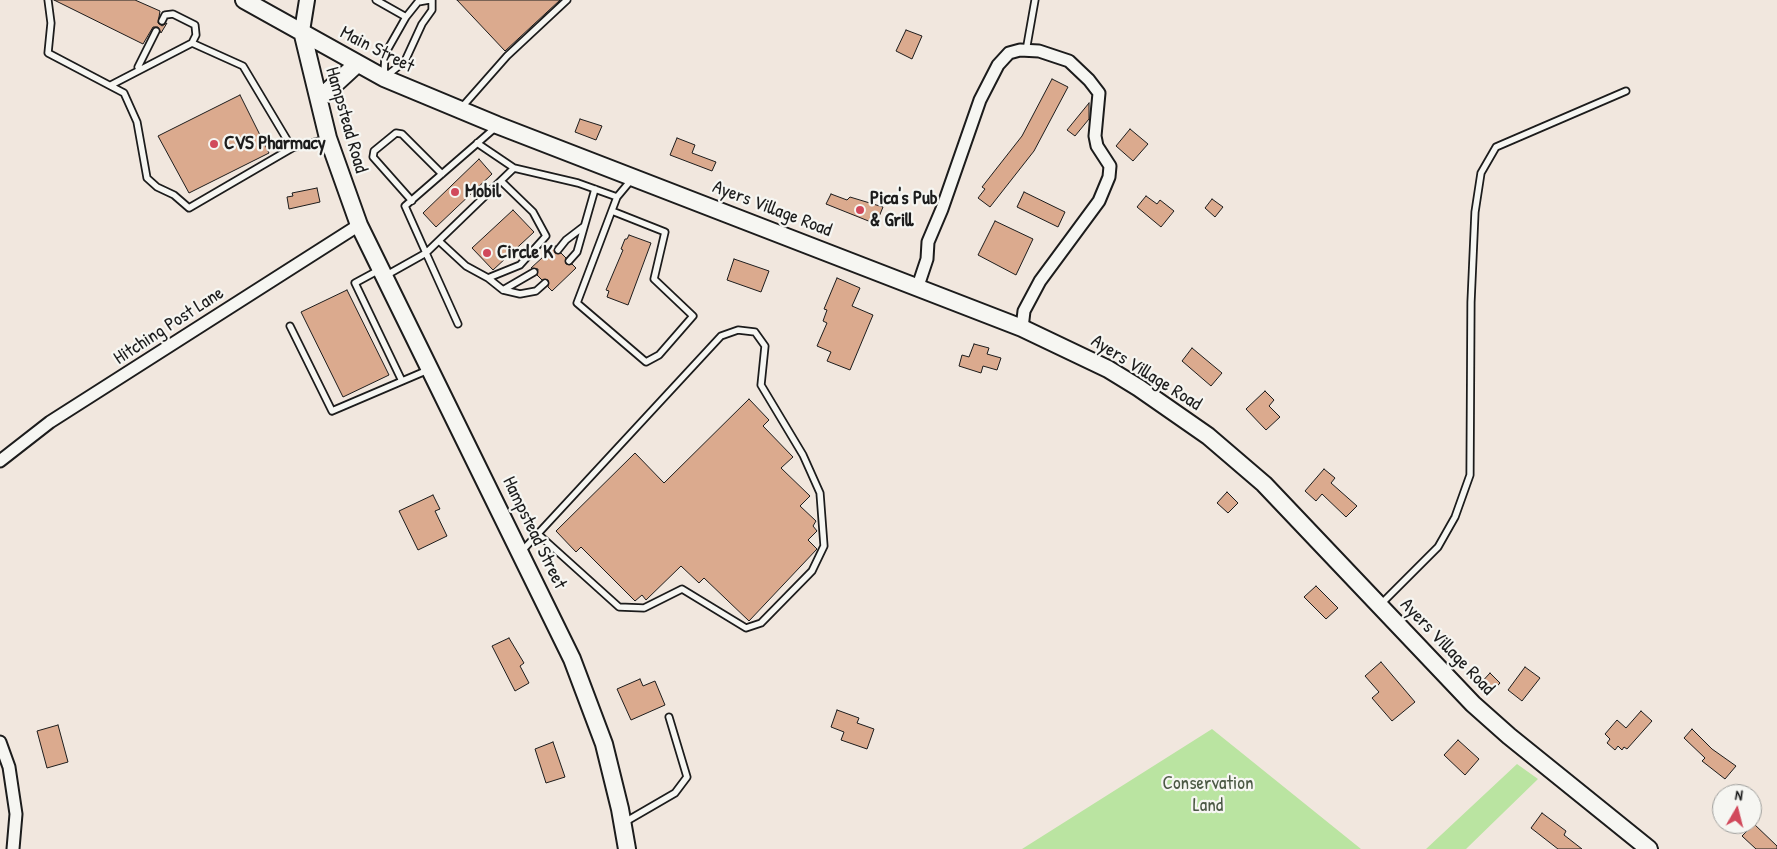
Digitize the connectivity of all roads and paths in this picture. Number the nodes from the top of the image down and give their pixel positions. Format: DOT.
graph roads {
  1 [pos="48,0"];
  2 [pos="244,0"];
  3 [pos="307,0"];
  4 [pos="376,0"];
  5 [pos="431,0"];
  6 [pos="567,0"];
  7 [pos="1035,0"];
  8 [pos="406,18"];
  9 [pos="162,20"];
  10 [pos="156,31"];
  11 [pos="302,31"];
  12 [pos="192,43"];
  13 [pos="1026,51"];
  14 [pos="357,64"];
  15 [pos="138,67"];
  16 [pos="384,78"];
  17 [pos="111,85"];
  18 [pos="1626,91"];
  19 [pos="319,99"];
  20 [pos="460,110"];
  21 [pos="497,125"];
  22 [pos="328,138"];
  23 [pos="477,143"];
  24 [pos="292,148"];
  25 [pos="514,168"];
  26 [pos="442,174"];
  27 [pos="633,178"];
  28 [pos="501,181"];
  29 [pos="595,190"];
  30 [pos="617,197"];
  31 [pos="412,201"];
  32 [pos="612,211"];
  33 [pos="359,224"];
  34 [pos="583,227"];
  35 [pos="438,241"];
  36 [pos="369,248"];
  37 [pos="558,250"];
  38 [pos="426,253"];
  39 [pos="568,261"];
  40 [pos="534,272"];
  41 [pos="382,274"];
  42 [pos="488,278"];
  43 [pos="545,283"];
  44 [pos="918,286"];
  45 [pos="503,290"];
  46 [pos="458,324"];
  47 [pos="290,326"];
  48 [pos="1022,328"];
  49 [pos="430,369"];
  50 [pos="402,381"];
  51 [pos="0,461"];
  52 [pos="538,534"];
  53 [pos="521,552"];
  54 [pos="1379,606"];
  55 [pos="669,717"];
  56 [pos="0,742"];
  57 [pos="623,823"];
  58 [pos="13,849"];
  59 [pos="627,849"];
  60 [pos="1649,849"];
  1 -- 17 [label="lane"];
  2 -- 11 [label="main road, Main Street"];
  3 -- 11 [label="street, Hampstead Road"];
  4 -- 8 [label="lane"];
  5 -- 8 [label="lane"];
  5 -- 16 [label="lane"];
  6 -- 20 [label="lane"];
  7 -- 13 [label="lane"];
  8 -- 16 [label="lane"];
  9 -- 12 [label="lane"];
  10 -- 15 [label="lane"];
  11 -- 14 [label="main road, Main Street"];
  11 -- 19 [label="main road, Hampstead Road"];
  12 -- 17 [label="lane"];
  12 -- 24 [label="lane"];
  13 -- 44 [label="street"];
  13 -- 48 [label="street"];
  14 -- 16 [label="main road, Main Street"];
  14 -- 19 [label="main road"];
  16 -- 20 [label="main road, Main Street"];
  17 -- 24 [label="lane"];
  18 -- 54 [label="lane"];
  19 -- 22 [label="main road, Hampstead Road"];
  20 -- 21 [label="main road, Main Street"];
  21 -- 23 [label="lane"];
  21 -- 27 [label="main road, Ayers Village Road"];
  22 -- 24 [label="lane"];
  22 -- 33 [label="main road, Hampstead Road"];
  23 -- 25 [label="lane"];
  23 -- 26 [label="lane"];
  25 -- 28 [label="lane"];
  25 -- 29 [label="lane"];
  26 -- 31 [label="lane"];
  26 -- 31 [label="lane"];
  27 -- 30 [label="lane"];
  27 -- 44 [label="main road, Ayers Village Road"];
  28 -- 35 [label="lane"];
  28 -- 42 [label="lane"];
  29 -- 30 [label="lane"];
  29 -- 34 [label="lane"];
  30 -- 32 [label="lane"];
  31 -- 38 [label="lane"];
  32 -- 32 [label="lane"];
  33 -- 36 [label="main road, Hampstead Road"];
  33 -- 51 [label="street, Hitching Post Lane"];
  34 -- 37 [label="lane"];
  34 -- 39 [label="lane"];
  35 -- 38 [label="lane"];
  35 -- 42 [label="lane"];
  36 -- 41 [label="main road, Hampstead Street"];
  38 -- 41 [label="lane"];
  38 -- 46 [label="lane"];
  40 -- 45 [label="lane"];
  41 -- 49 [label="main road, Hampstead Street"];
  41 -- 50 [label="lane"];
  42 -- 45 [label="lane"];
  43 -- 45 [label="lane"];
  44 -- 48 [label="main road, Ayers Village Road"];
  47 -- 50 [label="lane"];
  48 -- 54 [label="main road, Ayers Village Road"];
  49 -- 50 [label="lane"];
  49 -- 53 [label="main road, Hampstead Street"];
  52 -- 52 [label="lane"];
  52 -- 53 [label="lane"];
  53 -- 57 [label="main road, Hampstead Street"];
  54 -- 60 [label="main road, Ayers Village Road"];
  55 -- 57 [label="lane"];
  56 -- 58 [label="street"];
  57 -- 59 [label="main road, Hampstead Street"];
}
